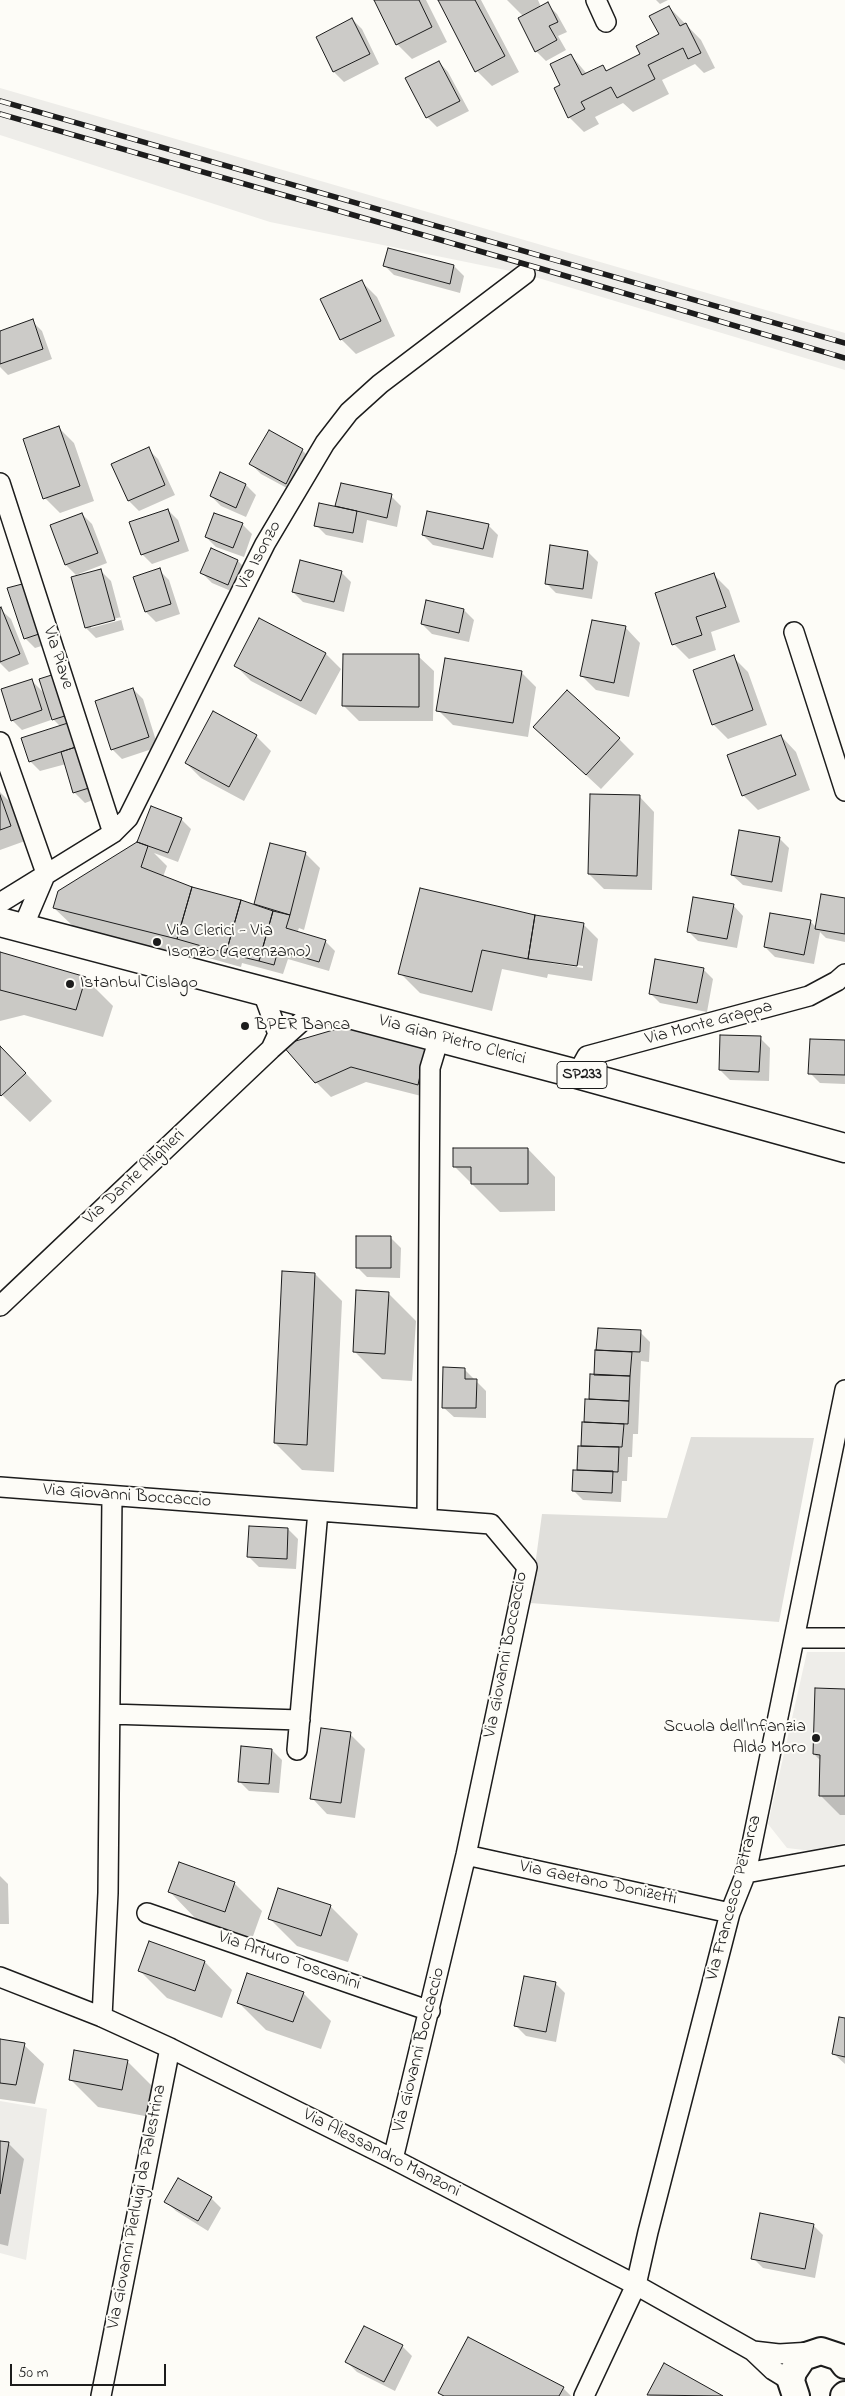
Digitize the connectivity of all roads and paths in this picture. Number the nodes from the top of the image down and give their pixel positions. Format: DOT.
graph roads {
  1 [pos="596,0"];
  2 [pos="606,22"];
  3 [pos="525,274"];
  4 [pos="0,483"];
  5 [pos="794,632"];
  6 [pos="0,742"];
  7 [pos="845,791"];
  8 [pos="113,833"];
  9 [pos="46,873"];
  10 [pos="0,903"];
  11 [pos="12,925"];
  12 [pos="845,974"];
  13 [pos="262,990"];
  14 [pos="319,1006"];
  15 [pos="439,1038"];
  16 [pos="271,1049"];
  17 [pos="577,1074"];
  18 [pos="845,1148"];
  19 [pos="0,1306"];
  20 [pos="845,1390"];
  21 [pos="0,1487"];
  22 [pos="112,1496"];
  23 [pos="318,1511"];
  24 [pos="427,1519"];
  25 [pos="795,1638"];
  26 [pos="845,1638"];
  27 [pos="110,1714"];
  28 [pos="300,1720"];
  29 [pos="297,1750"];
  30 [pos="466,1855"];
  31 [pos="845,1855"];
  32 [pos="746,1873"];
  33 [pos="148,1913"];
  34 [pos="730,1913"];
  35 [pos="0,1977"];
  36 [pos="430,2011"];
  37 [pos="102,2017"];
  38 [pos="170,2048"];
  39 [pos="393,2159"];
  40 [pos="636,2285"];
  41 [pos="753,2351"];
  42 [pos="833,2356"];
  43 [pos="793,2391"];
  44 [pos="101,2396"];
  45 [pos="584,2396"];
  1 -- 2 [label="street"];
  3 -- 8 [label="street, Via Isonzo"];
  4 -- 8 [label="street, Via Piave"];
  5 -- 7 [label="street"];
  6 -- 9 [label="street"];
  8 -- 9 [label="street, Via Isonzo"];
  9 -- 10 [label="street, Via Isonzo"];
  9 -- 11 [label="street"];
  11 -- 13 [label="main road, Via Gian Pietro Clerici / SP233"];
  12 -- 17 [label="street, Via Monte Grappa"];
  13 -- 14 [label="main road, Via Gian Pietro Clerici / SP233"];
  13 -- 16 [label="street"];
  14 -- 15 [label="main road, Via Gian Pietro Clerici / SP233"];
  14 -- 16 [label="street, Via Dante Alighieri"];
  15 -- 17 [label="main road, Via Gian Pietro Clerici / SP233"];
  15 -- 24 [label="street"];
  16 -- 19 [label="street, Via Dante Alighieri"];
  17 -- 18 [label="main road, Via Gian Pietro Clerici / SP233"];
  20 -- 25 [label="street, Via Francesco Petrarca"];
  21 -- 22 [label="street, Via Giovanni Boccaccio"];
  22 -- 23 [label="street, Via Giovanni Boccaccio"];
  22 -- 27 [label="street"];
  23 -- 24 [label="street, Via Giovanni Boccaccio"];
  23 -- 28 [label="street"];
  24 -- 30 [label="street, Via Giovanni Boccaccio"];
  25 -- 26 [label="street"];
  25 -- 32 [label="street, Via Francesco Petrarca"];
  27 -- 28 [label="street"];
  27 -- 37 [label="street"];
  28 -- 29 [label="street"];
  30 -- 34 [label="street, Via Gaetano Donizetti"];
  30 -- 36 [label="street, Via Giovanni Boccaccio"];
  31 -- 32 [label="street"];
  32 -- 34 [label="street, Via Francesco Petrarca"];
  33 -- 36 [label="street, Via Arturo Toscanini"];
  34 -- 40 [label="street, Via Francesco Petrarca"];
  35 -- 37 [label="street, Via Alessandro Manzoni"];
  36 -- 39 [label="street, Via Giovanni Boccaccio"];
  37 -- 38 [label="street, Via Alessandro Manzoni"];
  38 -- 39 [label="street, Via Alessandro Manzoni"];
  38 -- 44 [label="street, Via Giovanni Pierluigi da Palestrina"];
  39 -- 40 [label="street, Via Alessandro Manzoni"];
  40 -- 41 [label="street, Via Alessandro Manzoni"];
  40 -- 45 [label="street, Via Francesco Petrarca"];
  41 -- 42 [label="street, Via Alessandro Manzoni"];
  41 -- 43 [label="street, Via Alessandro Manzoni"];
  42 -- 43 [label="street"];
}
